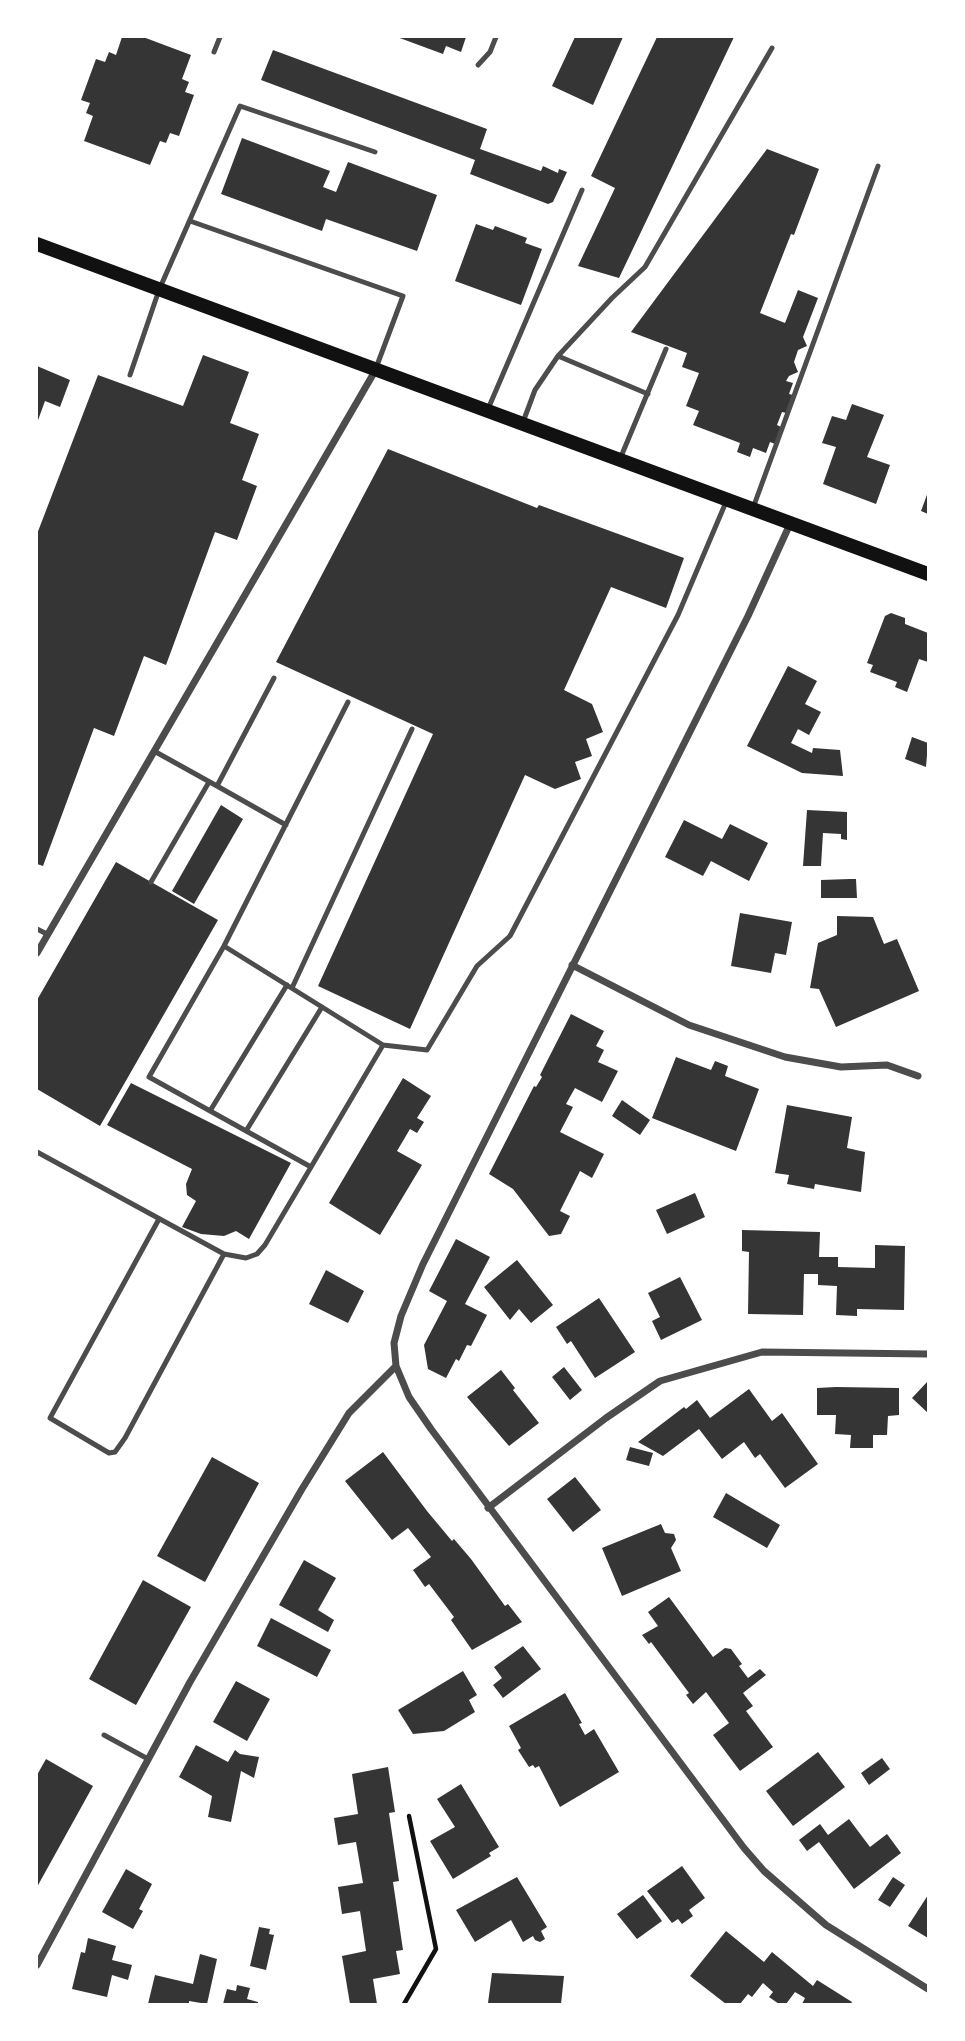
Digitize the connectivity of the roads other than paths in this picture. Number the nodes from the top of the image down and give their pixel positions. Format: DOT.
graph roads {
  1 [pos="220,37"];
  2 [pos="496,37"];
  3 [pos="772,48"];
  4 [pos="214,52"];
  5 [pos="478,65"];
  6 [pos="375,152"];
  7 [pos="878,166"];
  8 [pos="582,190"];
  9 [pos="190,221"];
  10 [pos="37,244"];
  11 [pos="159,290"];
  12 [pos="666,349"];
  13 [pos="558,356"];
  14 [pos="375,371"];
  15 [pos="130,375"];
  16 [pos="648,394"];
  17 [pos="487,412"];
  18 [pos="522,425"];
  19 [pos="620,460"];
  20 [pos="727,499"];
  21 [pos="753,509"];
  22 [pos="790,524"];
  23 [pos="928,574"];
  24 [pos="274,678"];
  25 [pos="348,702"];
  26 [pos="412,729"];
  27 [pos="154,751"];
  28 [pos="209,782"];
  29 [pos="217,786"];
  30 [pos="286,825"];
  31 [pos="151,882"];
  32 [pos="37,929"];
  33 [pos="47,934"];
  34 [pos="224,946"];
  35 [pos="37,953"];
  36 [pos="572,965"];
  37 [pos="290,987"];
  38 [pos="322,1007"];
  39 [pos="383,1045"];
  40 [pos="918,1076"];
  41 [pos="210,1111"];
  42 [pos="246,1131"];
  43 [pos="37,1152"];
  44 [pos="311,1167"];
  45 [pos="159,1219"];
  46 [pos="224,1254"];
  47 [pos="928,1354"];
  48 [pos="396,1366"];
  49 [pos="488,1508"];
  50 [pos="104,1735"];
  51 [pos="148,1759"];
  52 [pos="37,1965"];
  53 [pos="928,1989"];
  1 -- 4 [label="lane"];
  2 -- 5 [label="lane"];
  3 -- 13 [label="lane"];
  6 -- 9 [label="lane"];
  7 -- 21 [label="lane"];
  8 -- 17 [label="lane"];
  9 -- 11 [label="lane"];
  9 -- 14 [label="lane"];
  10 -- 11 [label="main road"];
  11 -- 14 [label="main road"];
  11 -- 15 [label="lane"];
  12 -- 16 [label="lane"];
  13 -- 16 [label="lane"];
  13 -- 18 [label="lane"];
  14 -- 17 [label="main road"];
  14 -- 27 [label="street"];
  16 -- 19 [label="lane"];
  17 -- 18 [label="main road"];
  18 -- 19 [label="main road"];
  19 -- 20 [label="main road"];
  20 -- 21 [label="main road"];
  20 -- 39 [label="lane"];
  21 -- 22 [label="main road"];
  22 -- 23 [label="main road"];
  22 -- 36 [label="street"];
  24 -- 29 [label="lane"];
  25 -- 30 [label="lane"];
  26 -- 37 [label="lane"];
  27 -- 28 [label="lane"];
  27 -- 33 [label="street"];
  28 -- 29 [label="lane"];
  28 -- 31 [label="lane"];
  29 -- 30 [label="lane"];
  30 -- 34 [label="lane"];
  32 -- 33 [label="lane"];
  33 -- 35 [label="street"];
  34 -- 37 [label="lane"];
  34 -- 41 [label="lane"];
  36 -- 40 [label="street"];
  36 -- 48 [label="street"];
  37 -- 38 [label="lane"];
  37 -- 41 [label="lane"];
  38 -- 39 [label="lane"];
  38 -- 42 [label="lane"];
  39 -- 44 [label="lane"];
  41 -- 42 [label="lane"];
  42 -- 44 [label="lane"];
  43 -- 45 [label="lane"];
  44 -- 46 [label="lane"];
  45 -- 46 [label="lane"];
  45 -- 46 [label="lane"];
  47 -- 49 [label="street"];
  48 -- 49 [label="street"];
  48 -- 51 [label="street"];
  49 -- 53 [label="street"];
  50 -- 51 [label="lane"];
  51 -- 52 [label="street"];
}
